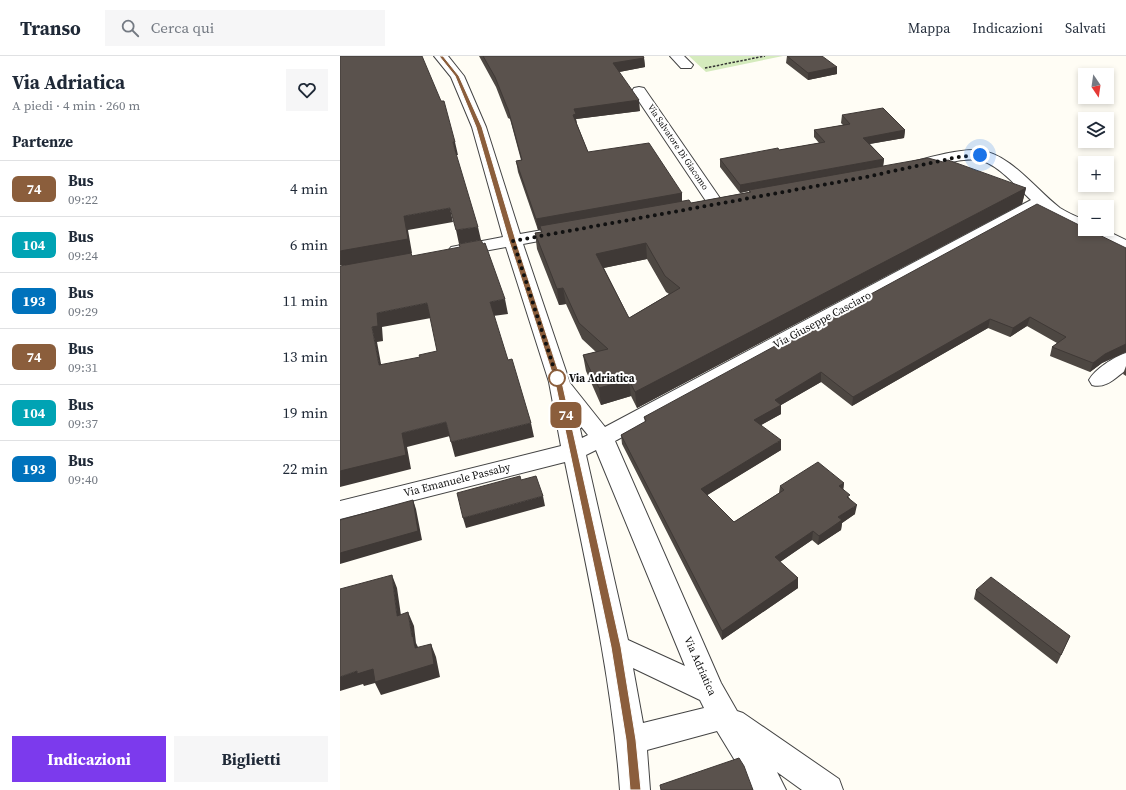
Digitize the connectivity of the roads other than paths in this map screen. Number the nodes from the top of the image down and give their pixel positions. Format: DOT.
graph roads {
  1 [pos="441,56"];
  2 [pos="639,91"];
  3 [pos="897,171"];
  4 [pos="1042,201"];
  5 [pos="716,204"];
  6 [pos="1078,224"];
  7 [pos="583,228"];
  8 [pos="1103,236"];
  9 [pos="513,241"];
  10 [pos="1126,247"];
  11 [pos="442,254"];
  12 [pos="1126,360"];
  13 [pos="1099,380"];
  14 [pos="559,382"];
  15 [pos="602,438"];
  16 [pos="574,451"];
  17 [pos="340,510"];
  18 [pos="616,647"];
  19 [pos="710,691"];
  20 [pos="724,716"];
  21 [pos="631,740"];
  22 [pos="635,790"];
  23 [pos="771,790"];
  24 [pos="828,790"];
  1 -- 9 [label="street, Via Adriatica"];
  2 -- 5 [label="street, Via Salvatore Di Giacomo"];
  3 -- 4 [label="street"];
  4 -- 6 [label="street"];
  4 -- 15 [label="street, Via Giuseppe Casciaro"];
  7 -- 9 [label="street"];
  8 -- 10 [label="street"];
  9 -- 11 [label="street"];
  9 -- 14 [label="street, Via Adriatica"];
  12 -- 13 [label="street"];
  14 -- 15 [label="street, Via Adriatica"];
  14 -- 16 [label="street, Via Adriatica"];
  15 -- 16 [label="street, Via Giuseppe Casciaro"];
  15 -- 19 [label="street, Via Adriatica"];
  16 -- 17 [label="street, Via Emanuele Passaby"];
  16 -- 18 [label="street, Via Adriatica"];
  18 -- 19 [label="street"];
  18 -- 21 [label="street, Via Adriatica"];
  19 -- 20 [label="street, Via Adriatica"];
  20 -- 21 [label="street"];
  20 -- 23 [label="street, Via Adriatica"];
  20 -- 24 [label="street"];
  21 -- 22 [label="street, Via Adriatica"];
}
